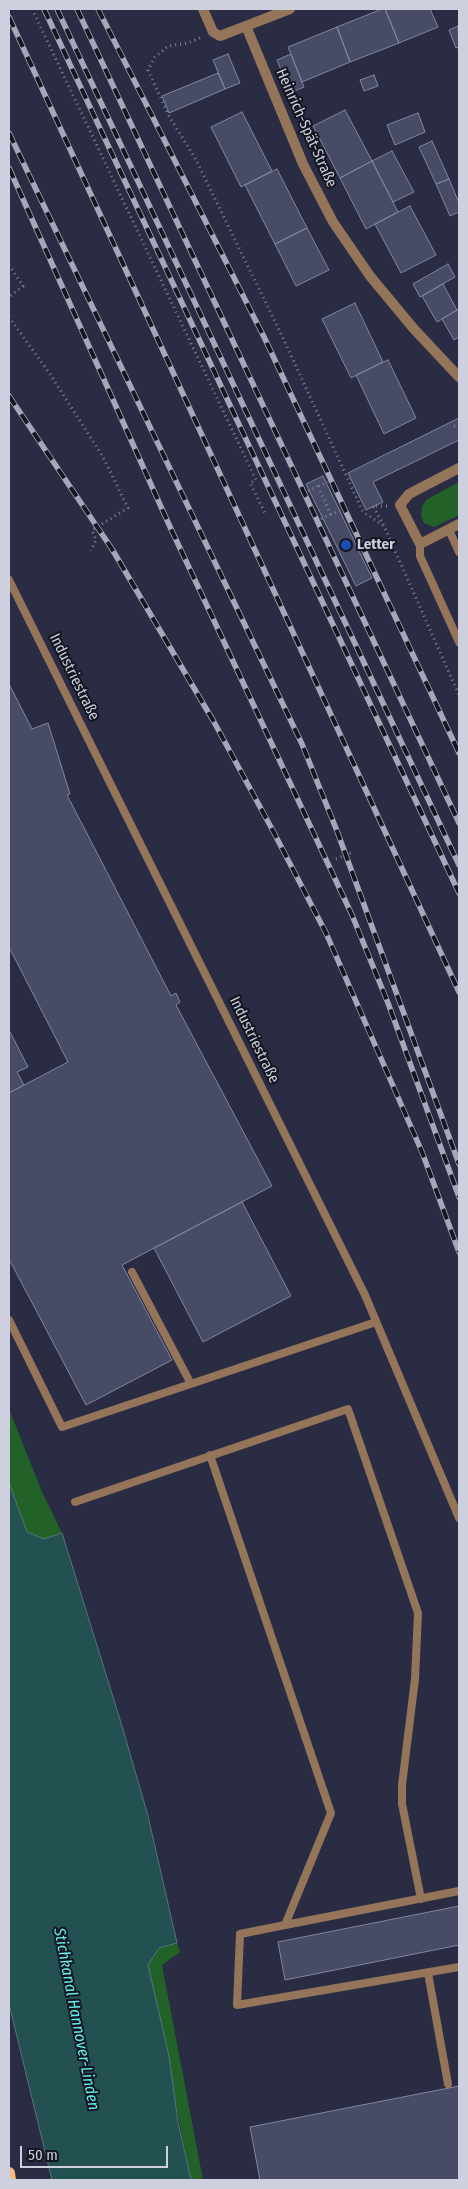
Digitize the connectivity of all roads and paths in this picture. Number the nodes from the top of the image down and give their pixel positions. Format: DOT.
graph roads {
  1 [pos="32,9"];
  2 [pos="203,9"];
  3 [pos="290,9"];
  4 [pos="246,26"];
  5 [pos="213,32"];
  6 [pos="9,265"];
  7 [pos="9,297"];
  8 [pos="9,318"];
  9 [pos="459,377"];
  10 [pos="459,424"];
  11 [pos="454,426"];
  12 [pos="459,468"];
  13 [pos="328,482"];
  14 [pos="308,491"];
  15 [pos="320,492"];
  16 [pos="400,505"];
  17 [pos="341,510"];
  18 [pos="266,515"];
  19 [pos="331,515"];
  20 [pos="321,519"];
  21 [pos="459,524"];
  22 [pos="384,526"];
  23 [pos="449,530"];
  24 [pos="420,544"];
  25 [pos="91,551"];
  26 [pos="459,552"];
  27 [pos="9,580"];
  28 [pos="459,642"];
  29 [pos="459,695"];
  30 [pos="353,852"];
  31 [pos="336,859"];
  32 [pos="132,1272"];
  33 [pos="9,1320"];
  34 [pos="376,1322"];
  35 [pos="190,1384"];
  36 [pos="210,1455"];
  37 [pos="75,1502"];
  38 [pos="459,1518"];
  39 [pos="459,1891"];
  40 [pos="421,1899"];
  41 [pos="285,1925"];
  42 [pos="459,1967"];
  43 [pos="428,1973"];
  44 [pos="448,2084"];
  45 [pos="9,2173"];
  46 [pos="10,2180"];
  1 -- 18 [label="path"];
  2 -- 5 [label="street"];
  3 -- 4 [label="street"];
  4 -- 5 [label="street"];
  4 -- 9 [label="street, Heinrich-Spät-Straße"];
  5 -- 22 [label="path"];
  6 -- 7 [label="path"];
  8 -- 25 [label="path"];
  10 -- 11 [label="path"];
  12 -- 16 [label="street"];
  13 -- 14 [label="path"];
  15 -- 19 [label="path"];
  16 -- 22 [label="path"];
  16 -- 24 [label="street"];
  17 -- 19 [label="path"];
  19 -- 20 [label="path"];
  21 -- 23 [label="street"];
  22 -- 29 [label="path"];
  23 -- 24 [label="street"];
  23 -- 26 [label="lane"];
  24 -- 28 [label="lane"];
  27 -- 34 [label="lane, Industriestraße"];
  30 -- 31 [label="path"];
  32 -- 35 [label="lane"];
  33 -- 35 [label="lane"];
  34 -- 35 [label="lane"];
  34 -- 38 [label="lane, Industriestraße"];
  36 -- 37 [label="lane"];
  36 -- 40 [label="lane"];
  36 -- 41 [label="lane"];
  39 -- 40 [label="lane"];
  40 -- 41 [label="lane"];
  41 -- 43 [label="lane"];
  42 -- 43 [label="lane"];
  43 -- 44 [label="lane"];
  45 -- 46 [label="main road"];
}
